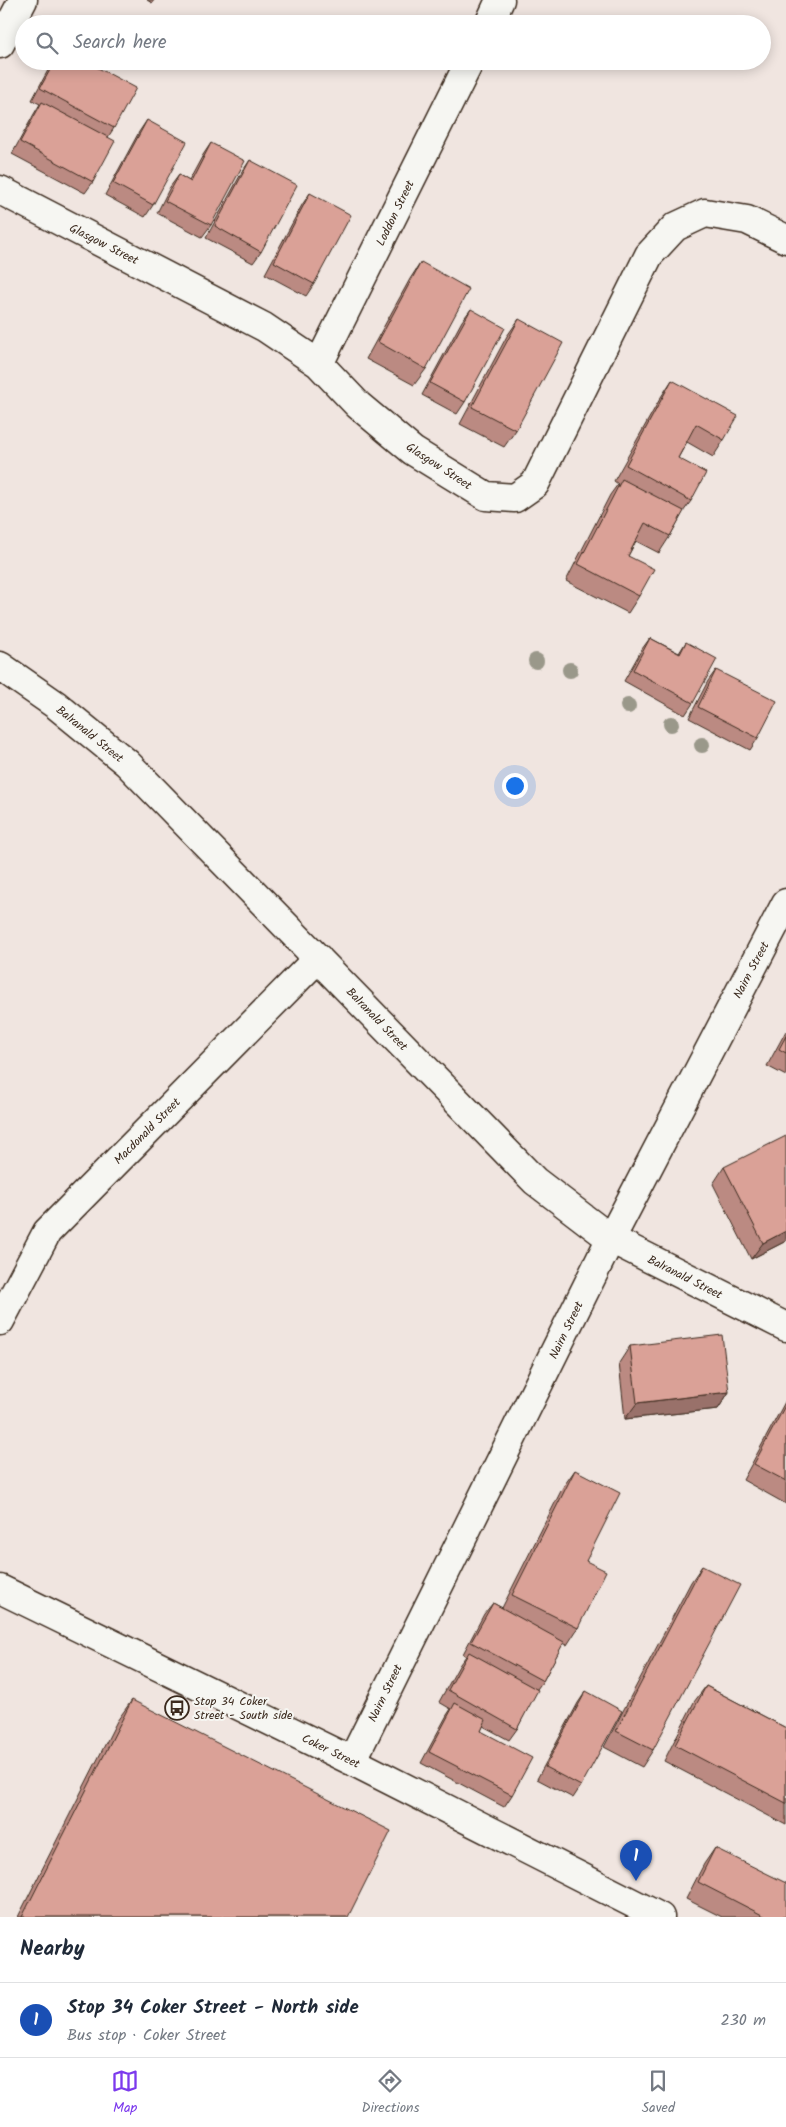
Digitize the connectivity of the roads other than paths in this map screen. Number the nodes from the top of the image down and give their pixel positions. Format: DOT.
graph roads {
  1 [pos="23,0"];
  2 [pos="500,0"];
  3 [pos="15,15"];
  4 [pos="15,15"];
  5 [pos="492,15"];
  6 [pos="0,44"];
  7 [pos="466,70"];
  8 [pos="0,190"];
  9 [pos="786,240"];
  10 [pos="319,364"];
  11 [pos="0,666"];
  12 [pos="786,903"];
  13 [pos="318,958"];
  14 [pos="611,1239"];
  15 [pos="0,1321"];
  16 [pos="786,1327"];
  17 [pos="0,1589"];
  18 [pos="352,1761"];
  19 [pos="660,1917"];
  1 -- 3 [label="street"];
  2 -- 5 [label="street"];
  4 -- 6 [label="street"];
  7 -- 10 [label="street, Loddon Street"];
  8 -- 10 [label="street, Glasgow Street"];
  9 -- 10 [label="street, Glasgow Street"];
  11 -- 13 [label="street, Balranald Street"];
  12 -- 14 [label="street, Nairn Street"];
  13 -- 14 [label="street, Balranald Street"];
  13 -- 15 [label="street, Macdonald Street"];
  14 -- 16 [label="street, Balranald Street"];
  14 -- 18 [label="street, Nairn Street"];
  17 -- 18 [label="street, Coker Street"];
  18 -- 19 [label="street, Coker Street"];
}
